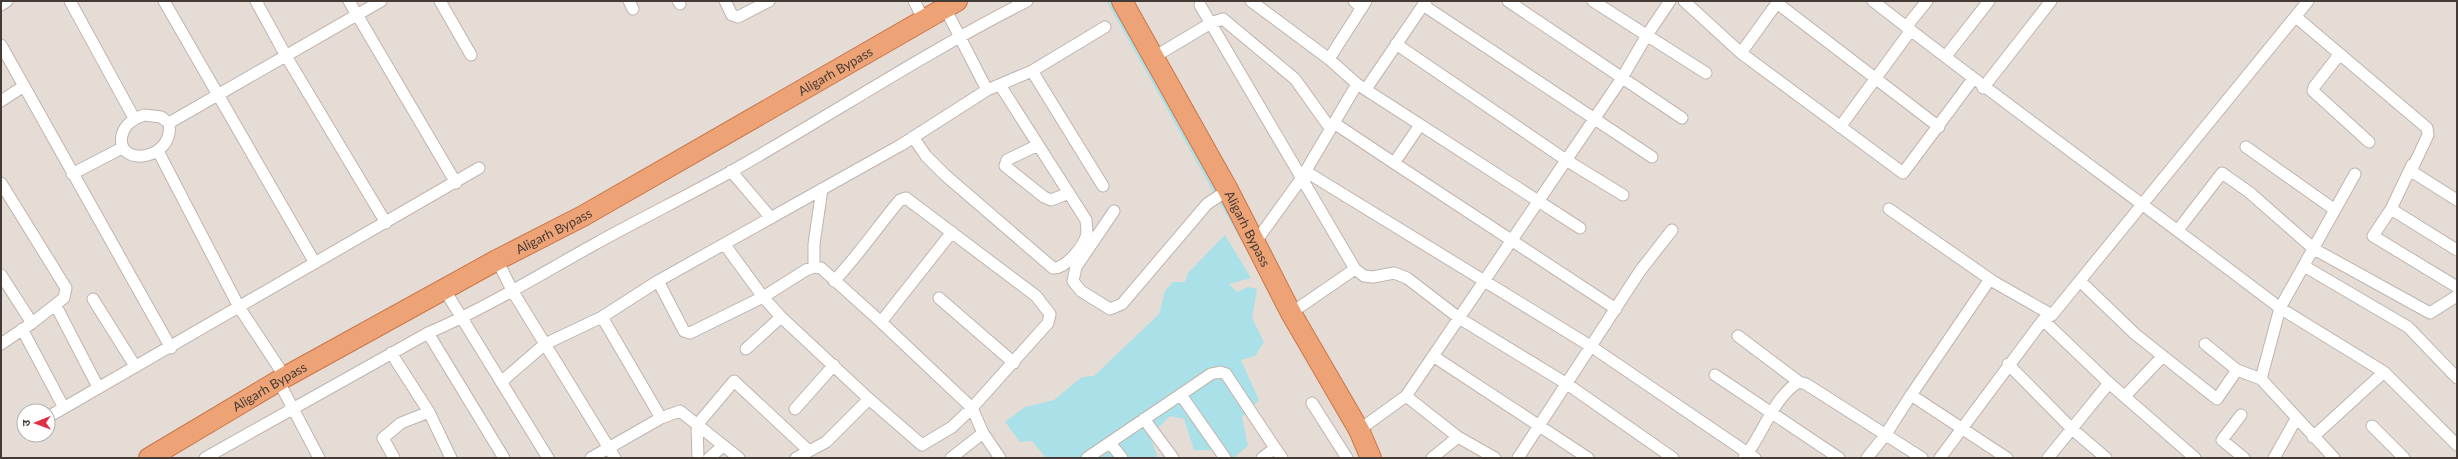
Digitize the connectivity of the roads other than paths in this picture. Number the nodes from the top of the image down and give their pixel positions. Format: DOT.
graph roads {
  1 [pos="7,1"];
  2 [pos="70,1"];
  3 [pos="164,1"];
  4 [pos="256,1"];
  5 [pos="348,1"];
  6 [pos="381,1"];
  7 [pos="440,1"];
  8 [pos="725,1"];
  9 [pos="770,1"];
  10 [pos="914,1"];
  11 [pos="1027,1"];
  12 [pos="1122,1"];
  13 [pos="1251,1"];
  14 [pos="1508,1"];
  15 [pos="1593,1"];
  16 [pos="1670,1"];
  17 [pos="1873,1"];
  18 [pos="1927,1"];
  19 [pos="1989,1"];
  20 [pos="2051,1"];
  21 [pos="2308,1"];
  22 [pos="1689,2"];
  23 [pos="1778,2"];
  24 [pos="1361,3"];
  25 [pos="1424,3"];
  26 [pos="1,5"];
  27 [pos="1200,5"];
  28 [pos="357,15"];
  29 [pos="2296,17"];
  30 [pos="953,18"];
  31 [pos="924,20"];
  32 [pos="1211,24"];
  33 [pos="1105,27"];
  34 [pos="1908,28"];
  35 [pos="1646,35"];
  36 [pos="1396,44"];
  37 [pos="1,45"];
  38 [pos="1741,53"];
  39 [pos="2339,54"];
  40 [pos="471,55"];
  41 [pos="286,56"];
  42 [pos="1946,56"];
  43 [pos="1154,57"];
  44 [pos="1329,59"];
  45 [pos="1032,71"];
  46 [pos="1706,73"];
  47 [pos="1622,78"];
  48 [pos="1973,79"];
  49 [pos="1875,80"];
  50 [pos="1000,85"];
  51 [pos="24,86"];
  52 [pos="1362,86"];
  53 [pos="1983,88"];
  54 [pos="987,90"];
  55 [pos="216,94"];
  56 [pos="1,101"];
  57 [pos="134,118"];
  58 [pos="1682,118"];
  59 [pos="1594,120"];
  60 [pos="169,123"];
  61 [pos="1420,125"];
  62 [pos="1332,126"];
  63 [pos="1840,127"];
  64 [pos="1939,127"];
  65 [pos="913,137"];
  66 [pos="2369,142"];
  67 [pos="1038,144"];
  68 [pos="2246,147"];
  69 [pos="122,148"];
  70 [pos="158,151"];
  71 [pos="1652,157"];
  72 [pos="1566,160"];
  73 [pos="1394,163"];
  74 [pos="2412,165"];
  75 [pos="479,168"];
  76 [pos="731,171"];
  77 [pos="72,174"];
  78 [pos="2355,174"];
  79 [pos="1303,175"];
  80 [pos="1,183"];
  81 [pos="456,183"];
  82 [pos="1104,186"];
  83 [pos="822,190"];
  84 [pos="1069,193"];
  85 [pos="1221,193"];
  86 [pos="1623,195"];
  87 [pos="2457,200"];
  88 [pos="1536,201"];
  89 [pos="2142,203"];
  90 [pos="1889,209"];
  91 [pos="2391,209"];
  92 [pos="2335,210"];
  93 [pos="1114,211"];
  94 [pos="771,218"];
  95 [pos="386,223"];
  96 [pos="1580,228"];
  97 [pos="1672,230"];
  98 [pos="2178,230"];
  99 [pos="952,232"];
  100 [pos="1511,240"];
  101 [pos="1254,244"];
  102 [pos="725,245"];
  103 [pos="2314,249"];
  104 [pos="2457,250"];
  105 [pos="315,263"];
  106 [pos="499,264"];
  107 [pos="2304,266"];
  108 [pos="814,267"];
  109 [pos="1355,269"];
  110 [pos="1,275"];
  111 [pos="1485,279"];
  112 [pos="1990,279"];
  113 [pos="658,281"];
  114 [pos="834,281"];
  115 [pos="2080,281"];
  116 [pos="2457,287"];
  117 [pos="512,289"];
  118 [pos="447,294"];
  119 [pos="2457,296"];
  120 [pos="763,297"];
  121 [pos="940,298"];
  122 [pos="93,299"];
  123 [pos="56,306"];
  124 [pos="239,307"];
  125 [pos="2280,308"];
  126 [pos="1616,309"];
  127 [pos="1291,313"];
  128 [pos="459,316"];
  129 [pos="602,317"];
  130 [pos="781,317"];
  131 [pos="1459,318"];
  132 [pos="2047,318"];
  133 [pos="881,322"];
  134 [pos="32,323"];
  135 [pos="22,330"];
  136 [pos="428,333"];
  137 [pos="1738,336"];
  138 [pos="1,344"];
  139 [pos="545,344"];
  140 [pos="2205,344"];
  141 [pos="1592,347"];
  142 [pos="171,348"];
  143 [pos="746,349"];
  144 [pos="391,353"];
  145 [pos="1433,356"];
  146 [pos="2163,356"];
  147 [pos="1014,362"];
  148 [pos="2008,364"];
  149 [pos="834,365"];
  150 [pos="135,366"];
  151 [pos="2237,370"];
  152 [pos="2384,372"];
  153 [pos="1715,375"];
  154 [pos="2457,378"];
  155 [pos="2261,379"];
  156 [pos="501,382"];
  157 [pos="1799,382"];
  158 [pos="282,383"];
  159 [pos="2109,383"];
  160 [pos="1567,384"];
  161 [pos="98,386"];
  162 [pos="1181,395"];
  163 [pos="1911,395"];
  164 [pos="1406,396"];
  165 [pos="2125,396"];
  166 [pos="869,399"];
  167 [pos="1312,403"];
  168 [pos="293,406"];
  169 [pos="64,408"];
  170 [pos="972,408"];
  171 [pos="795,409"];
  172 [pos="56,412"];
  173 [pos="429,412"];
  174 [pos="1771,414"];
  175 [pos="2241,415"];
  176 [pos="661,418"];
  177 [pos="1144,419"];
  178 [pos="2296,419"];
  179 [pos="697,425"];
  180 [pos="1539,425"];
  181 [pos="2372,426"];
  182 [pos="2072,429"];
  183 [pos="1359,430"];
  184 [pos="1961,430"];
  185 [pos="982,433"];
  186 [pos="1886,434"];
  187 [pos="2313,436"];
  188 [pos="1458,437"];
  189 [pos="1110,442"];
  190 [pos="2457,445"];
  191 [pos="723,446"];
  192 [pos="608,448"];
  193 [pos="1275,448"];
  194 [pos="808,450"];
  195 [pos="2093,454"];
  196 [pos="1365,455"];
  197 [pos="1749,456"];
  198 [pos="211,457"];
  199 [pos="149,458"];
  200 [pos="319,458"];
  201 [pos="394,458"];
  202 [pos="450,458"];
  203 [pos="504,458"];
  204 [pos="548,458"];
  205 [pos="591,458"];
  206 [pos="615,458"];
  207 [pos="698,458"];
  208 [pos="709,458"];
  209 [pos="739,458"];
  210 [pos="796,458"];
  211 [pos="951,458"];
  212 [pos="1000,458"];
  213 [pos="1087,458"];
  214 [pos="1122,458"];
  215 [pos="1172,458"];
  216 [pos="1225,458"];
  217 [pos="1262,458"];
  218 [pos="1282,458"];
  219 [pos="1347,458"];
  220 [pos="1432,458"];
  221 [pos="1495,458"];
  222 [pos="1518,458"];
  223 [pos="1588,458"];
  224 [pos="1673,458"];
  225 [pos="1839,458"];
  226 [pos="1867,458"];
  227 [pos="1922,458"];
  228 [pos="1940,458"];
  229 [pos="2007,458"];
  230 [pos="2048,458"];
  231 [pos="2106,458"];
  232 [pos="2195,458"];
  233 [pos="2244,458"];
  234 [pos="2274,458"];
  235 [pos="2334,458"];
  236 [pos="2404,458"];
  1 -- 26 [label="street"];
  2 -- 57 [label="street"];
  3 -- 55 [label="street"];
  4 -- 41 [label="street"];
  5 -- 28 [label="street"];
  6 -- 28 [label="street"];
  7 -- 40 [label="street"];
  8 -- 9 [label="street"];
  10 -- 31 [label="street"];
  11 -- 30 [label="street"];
  12 -- 43 [label="highway, Aligarh Bypass"];
  13 -- 44 [label="street"];
  14 -- 47 [label="street"];
  15 -- 35 [label="street"];
  16 -- 35 [label="street"];
  17 -- 34 [label="street"];
  18 -- 34 [label="street"];
  19 -- 42 [label="street"];
  20 -- 53 [label="street"];
  21 -- 29 [label="street"];
  22 -- 38 [label="street"];
  23 -- 38 [label="street"];
  23 -- 49 [label="street"];
  24 -- 44 [label="street"];
  25 -- 36 [label="street"];
  25 -- 59 [label="street"];
  27 -- 32 [label="street"];
  28 -- 41 [label="street"];
  28 -- 81 [label="street"];
  29 -- 39 [label="street"];
  29 -- 89 [label="street"];
  30 -- 31 [label="highway, Aligarh Bypass"];
  30 -- 54 [label="street"];
  30 -- 76 [label="street"];
  31 -- 106 [label="highway, Aligarh Bypass"];
  32 -- 43 [label="street"];
  32 -- 62 [label="street"];
  32 -- 79 [label="street"];
  33 -- 45 [label="street"];
  34 -- 42 [label="street"];
  34 -- 49 [label="street"];
  35 -- 46 [label="street"];
  35 -- 47 [label="street"];
  36 -- 52 [label="street"];
  36 -- 72 [label="street"];
  37 -- 51 [label="street"];
  38 -- 63 [label="street"];
  39 -- 66 [label="street"];
  39 -- 74 [label="street"];
  41 -- 55 [label="street"];
  41 -- 95 [label="street"];
  42 -- 48 [label="street"];
  43 -- 85 [label="highway, Aligarh Bypass"];
  44 -- 52 [label="street"];
  45 -- 50 [label="street"];
  45 -- 82 [label="street"];
  47 -- 58 [label="street"];
  47 -- 59 [label="street"];
  48 -- 53 [label="street"];
  48 -- 64 [label="street"];
  49 -- 63 [label="street"];
  49 -- 64 [label="street"];
  50 -- 54 [label="street"];
  50 -- 67 [label="street"];
  51 -- 56 [label="street"];
  51 -- 77 [label="street"];
  52 -- 61 [label="street"];
  52 -- 62 [label="street"];
  53 -- 89 [label="street"];
  54 -- 65 [label="street"];
  55 -- 60 [label="street"];
  55 -- 105 [label="street"];
  57 -- 60 [label="street"];
  57 -- 69 [label="street"];
  59 -- 71 [label="street"];
  59 -- 72 [label="street"];
  60 -- 70 [label="street"];
  61 -- 73 [label="street"];
  61 -- 88 [label="street"];
  62 -- 73 [label="street"];
  62 -- 79 [label="street"];
  63 -- 64 [label="street"];
  65 -- 83 [label="street"];
  65 -- 84 [label="street"];
  67 -- 84 [label="street"];
  67 -- 84 [label="street"];
  68 -- 92 [label="street"];
  69 -- 70 [label="street"];
  69 -- 77 [label="street"];
  70 -- 124 [label="street"];
  72 -- 86 [label="street"];
  72 -- 88 [label="street"];
  73 -- 100 [label="street"];
  74 -- 87 [label="street"];
  74 -- 91 [label="street"];
  75 -- 81 [label="street"];
  76 -- 94 [label="street"];
  76 -- 117 [label="street"];
  77 -- 142 [label="street"];
  78 -- 92 [label="street"];
  79 -- 101 [label="street"];
  79 -- 109 [label="street"];
  79 -- 111 [label="street"];
  80 -- 123 [label="street"];
  81 -- 95 [label="street"];
  83 -- 94 [label="street"];
  83 -- 108 [label="street"];
  85 -- 93 [label="street"];
  85 -- 101 [label="highway, Aligarh Bypass"];
  88 -- 96 [label="street"];
  88 -- 100 [label="street"];
  89 -- 98 [label="street"];
  89 -- 115 [label="street"];
  90 -- 112 [label="street"];
  91 -- 104 [label="street"];
  91 -- 116 [label="street"];
  92 -- 103 [label="street"];
  94 -- 102 [label="street"];
  95 -- 105 [label="street"];
  97 -- 126 [label="street"];
  98 -- 103 [label="street"];
  98 -- 125 [label="street"];
  99 -- 114 [label="street"];
  99 -- 133 [label="street"];
  99 -- 147 [label="street"];
  100 -- 111 [label="street"];
  100 -- 126 [label="street"];
  101 -- 127 [label="highway, Aligarh Bypass"];
  102 -- 113 [label="street"];
  102 -- 120 [label="street"];
  103 -- 107 [label="street"];
  103 -- 119 [label="street"];
  105 -- 124 [label="street"];
  106 -- 117 [label="street"];
  106 -- 118 [label="highway, Aligarh Bypass"];
  107 -- 125 [label="street"];
  107 -- 154 [label="street"];
  108 -- 114 [label="street"];
  108 -- 120 [label="street"];
  109 -- 127 [label="street"];
  109 -- 131 [label="street"];
  110 -- 134 [label="street"];
  111 -- 131 [label="street"];
  111 -- 141 [label="street"];
  112 -- 132 [label="street"];
  112 -- 163 [label="street"];
  113 -- 120 [label="street"];
  113 -- 129 [label="street"];
  114 -- 133 [label="street"];
  115 -- 132 [label="street"];
  115 -- 146 [label="street"];
  117 -- 128 [label="street"];
  117 -- 139 [label="street"];
  118 -- 128 [label="street"];
  118 -- 158 [label="highway, Aligarh Bypass"];
  120 -- 130 [label="street"];
  121 -- 147 [label="street"];
  122 -- 150 [label="street"];
  123 -- 134 [label="street"];
  123 -- 161 [label="street"];
  124 -- 142 [label="street"];
  124 -- 158 [label="street"];
  125 -- 152 [label="street"];
  125 -- 155 [label="street"];
  126 -- 141 [label="street"];
  127 -- 183 [label="highway, Aligarh Bypass"];
  128 -- 136 [label="street"];
  128 -- 156 [label="street"];
  129 -- 139 [label="street"];
  129 -- 176 [label="street"];
  130 -- 143 [label="street"];
  130 -- 149 [label="street"];
  131 -- 145 [label="street"];
  131 -- 160 [label="street"];
  132 -- 148 [label="street"];
  132 -- 159 [label="street"];
  133 -- 170 [label="street"];
  134 -- 135 [label="street"];
  135 -- 138 [label="street"];
  135 -- 169 [label="street"];
  136 -- 144 [label="street"];
  136 -- 203 [label="street"];
  137 -- 157 [label="street"];
  139 -- 156 [label="street"];
  139 -- 192 [label="street"];
  140 -- 151 [label="street"];
  141 -- 160 [label="street"];
  141 -- 197 [label="street"];
  142 -- 150 [label="street"];
  144 -- 168 [label="street"];
  144 -- 173 [label="street"];
  145 -- 164 [label="street"];
  145 -- 180 [label="street"];
  146 -- 151 [label="street"];
  146 -- 165 [label="street"];
  147 -- 170 [label="street"];
  148 -- 182 [label="street"];
  148 -- 184 [label="street"];
  149 -- 166 [label="street"];
  149 -- 171 [label="street"];
  150 -- 161 [label="street"];
  151 -- 155 [label="street"];
  152 -- 187 [label="street"];
  152 -- 190 [label="street"];
  153 -- 174 [label="street"];
  155 -- 178 [label="street"];
  156 -- 204 [label="street"];
  157 -- 174 [label="street"];
  157 -- 186 [label="street"];
  158 -- 168 [label="street"];
  158 -- 199 [label="highway, Aligarh Bypass"];
  159 -- 165 [label="street"];
  159 -- 182 [label="street"];
  160 -- 180 [label="street"];
  160 -- 224 [label="street"];
  161 -- 169 [label="street"];
  162 -- 177 [label="street"];
  162 -- 193 [label="street"];
  162 -- 216 [label="street"];
  163 -- 184 [label="street"];
  163 -- 186 [label="street"];
  164 -- 183 [label="street"];
  164 -- 188 [label="street"];
  165 -- 232 [label="street"];
  166 -- 170 [label="street"];
  166 -- 194 [label="street"];
  167 -- 219 [label="street"];
  168 -- 198 [label="street"];
  168 -- 200 [label="street"];
  169 -- 172 [label="street"];
  170 -- 185 [label="street"];
  173 -- 201 [label="street"];
  173 -- 202 [label="street"];
  174 -- 197 [label="street"];
  174 -- 225 [label="street"];
  175 -- 233 [label="street"];
  176 -- 179 [label="street"];
  176 -- 192 [label="street"];
  177 -- 189 [label="street"];
  177 -- 215 [label="street"];
  178 -- 187 [label="street"];
  178 -- 234 [label="street"];
  179 -- 191 [label="street"];
  179 -- 194 [label="street"];
  179 -- 207 [label="street"];
  180 -- 222 [label="street"];
  180 -- 223 [label="street"];
  181 -- 236 [label="street"];
  182 -- 195 [label="street"];
  182 -- 230 [label="street"];
  183 -- 196 [label="highway, Aligarh Bypass"];
  184 -- 228 [label="street"];
  184 -- 229 [label="street"];
  185 -- 211 [label="street"];
  185 -- 212 [label="street"];
  186 -- 226 [label="street"];
  186 -- 227 [label="street"];
  187 -- 235 [label="street"];
  188 -- 220 [label="street"];
  188 -- 221 [label="street"];
  189 -- 213 [label="street"];
  189 -- 214 [label="street"];
  191 -- 208 [label="street"];
  191 -- 209 [label="street"];
  192 -- 205 [label="street"];
  192 -- 206 [label="street"];
  193 -- 217 [label="street"];
  193 -- 218 [label="street"];
  194 -- 210 [label="street"];
  195 -- 231 [label="street"];
}
